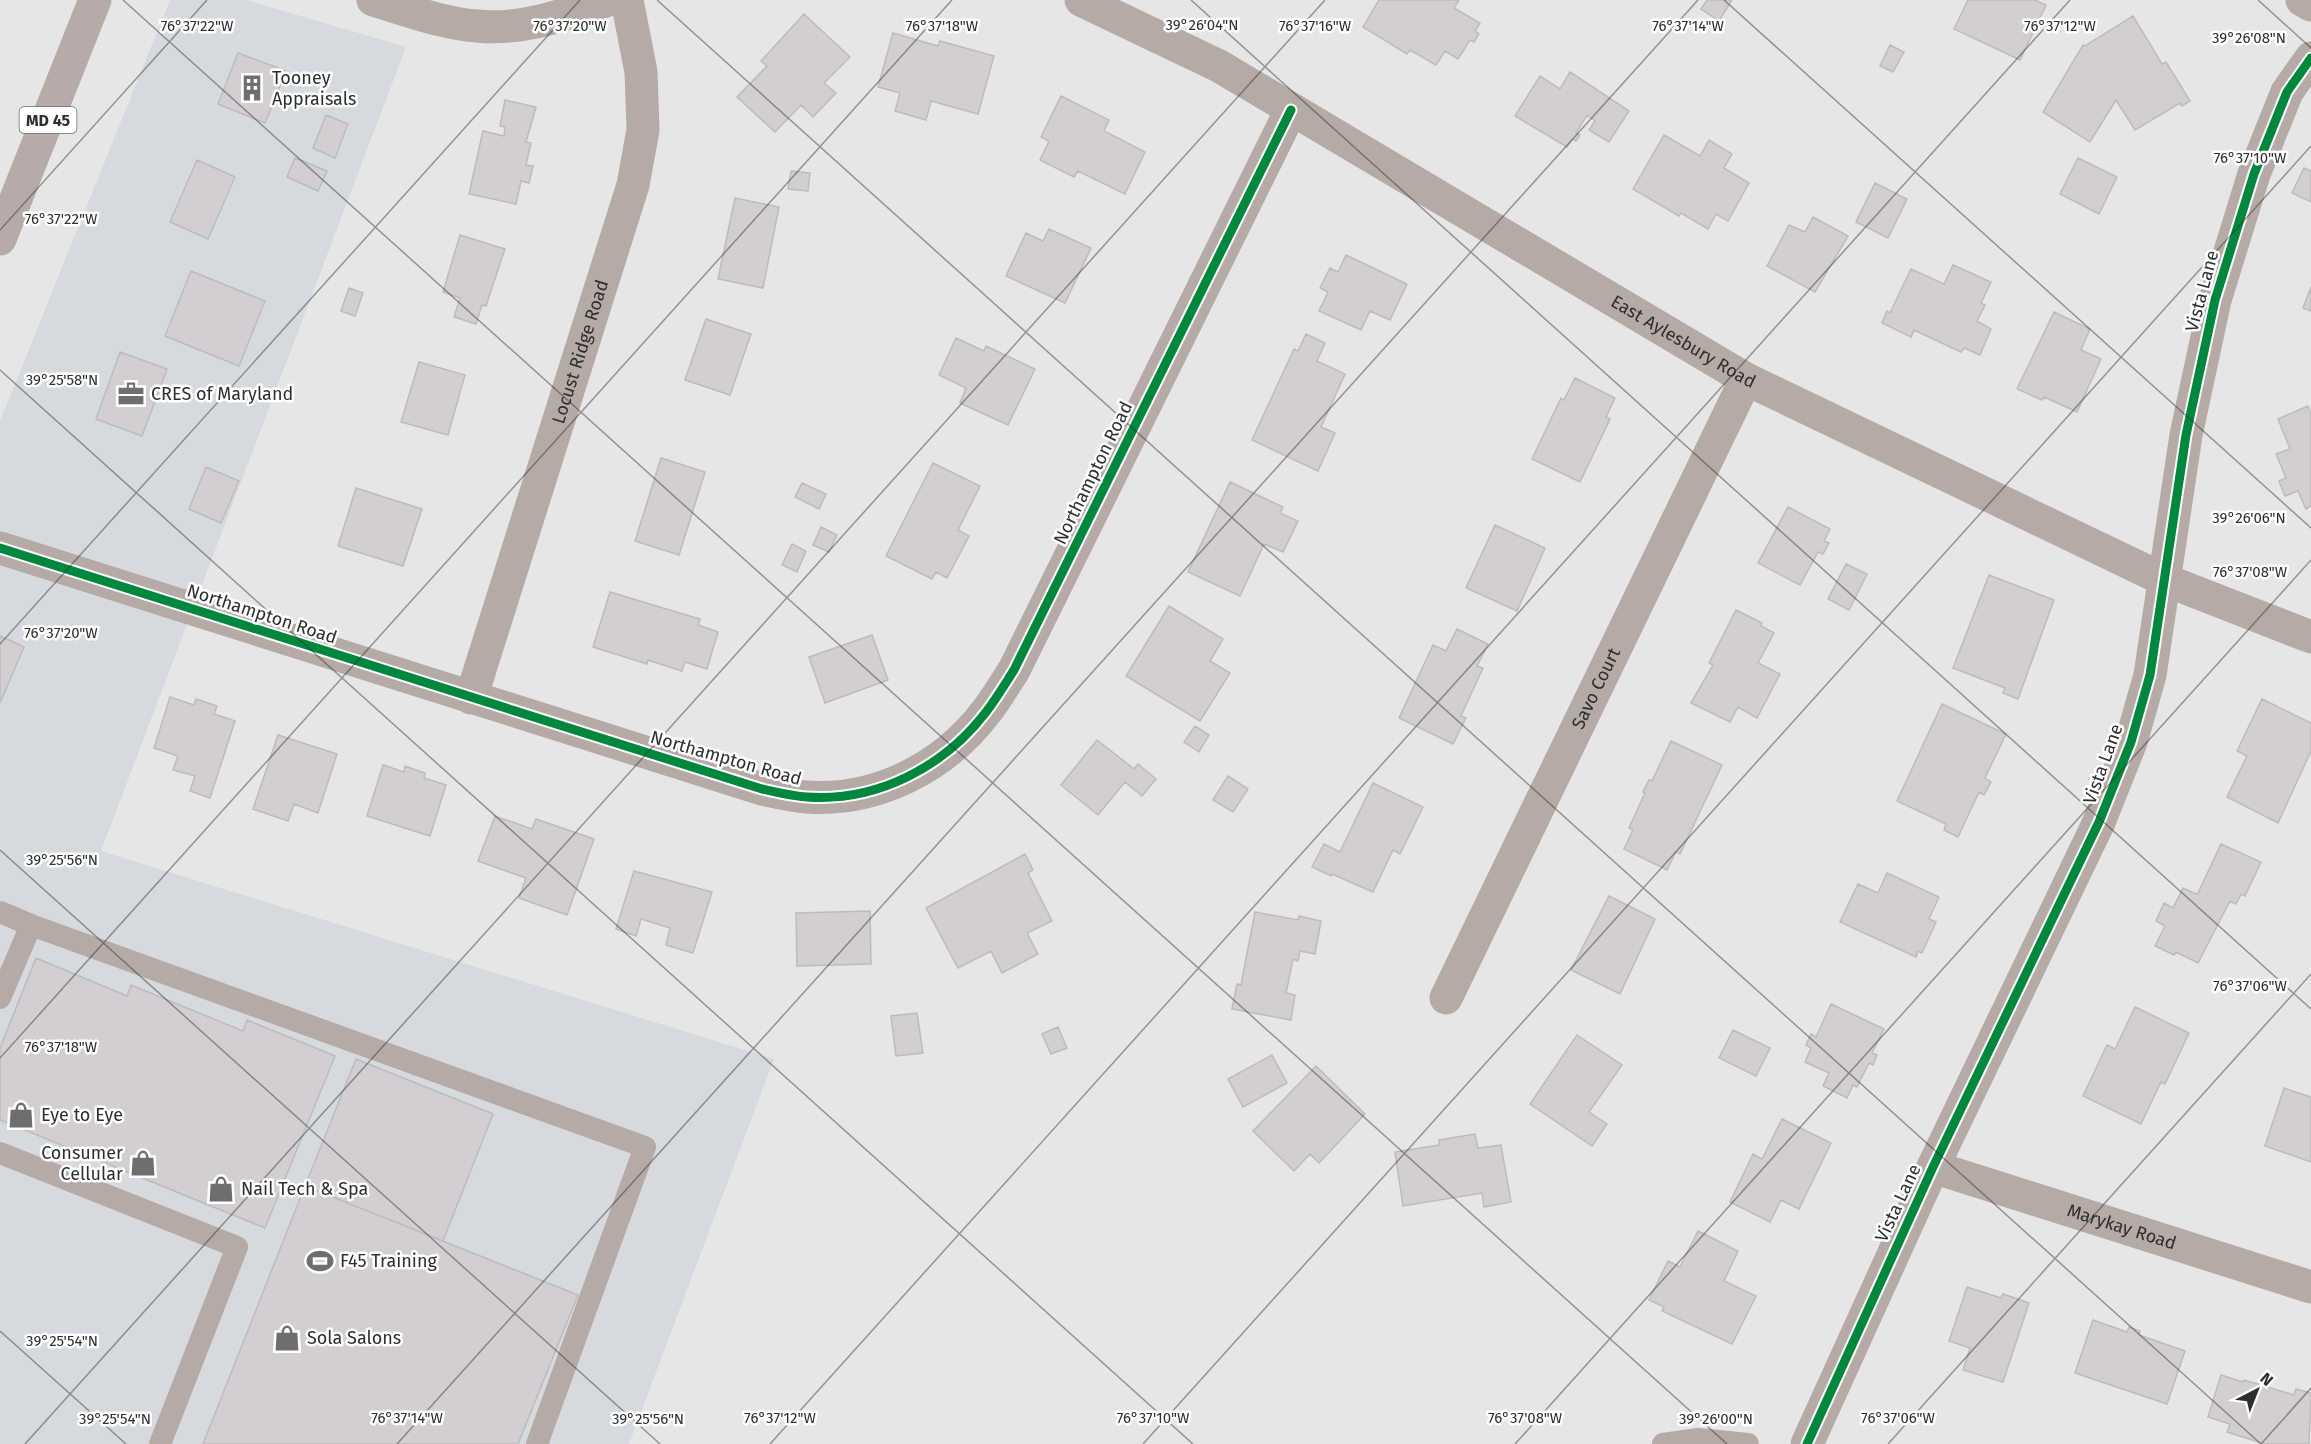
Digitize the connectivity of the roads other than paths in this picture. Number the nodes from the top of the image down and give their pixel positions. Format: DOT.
graph roads {
  1 [pos="96,0"];
  2 [pos="373,0"];
  3 [pos="608,0"];
  4 [pos="627,0"];
  5 [pos="1081,0"];
  6 [pos="2302,0"];
  7 [pos="2311,4"];
  8 [pos="2311,58"];
  9 [pos="1291,110"];
  10 [pos="0,239"];
  11 [pos="1746,379"];
  12 [pos="0,548"];
  13 [pos="2164,580"];
  14 [pos="2311,637"];
  15 [pos="471,698"];
  16 [pos="0,912"];
  17 [pos="31,925"];
  18 [pos="0,998"];
  19 [pos="1446,998"];
  20 [pos="0,1153"];
  21 [pos="1933,1167"];
  22 [pos="2311,1287"];
  23 [pos="160,1444"];
  24 [pos="537,1444"];
  25 [pos="1663,1444"];
  26 [pos="1748,1444"];
  27 [pos="1807,1444"];
  1 -- 10 [label="main road, MD 45"];
  2 -- 3 [label="street"];
  4 -- 15 [label="street, Locust Ridge Road"];
  5 -- 9 [label="street, East Aylesbury Road"];
  6 -- 7 [label="street"];
  8 -- 13 [label="street, Vista Lane"];
  9 -- 11 [label="street, East Aylesbury Road"];
  9 -- 15 [label="street, Northampton Road"];
  11 -- 13 [label="street, East Aylesbury Road"];
  11 -- 19 [label="street, Savo Court"];
  12 -- 15 [label="street, Northampton Road"];
  13 -- 14 [label="street, East Aylesbury Road"];
  13 -- 21 [label="street, Vista Lane"];
  16 -- 17 [label="lane"];
  17 -- 18 [label="lane"];
  17 -- 24 [label="lane"];
  20 -- 23 [label="lane"];
  21 -- 22 [label="street, Marykay Road"];
  21 -- 27 [label="street, Vista Lane"];
  25 -- 26 [label="lane"];
}
